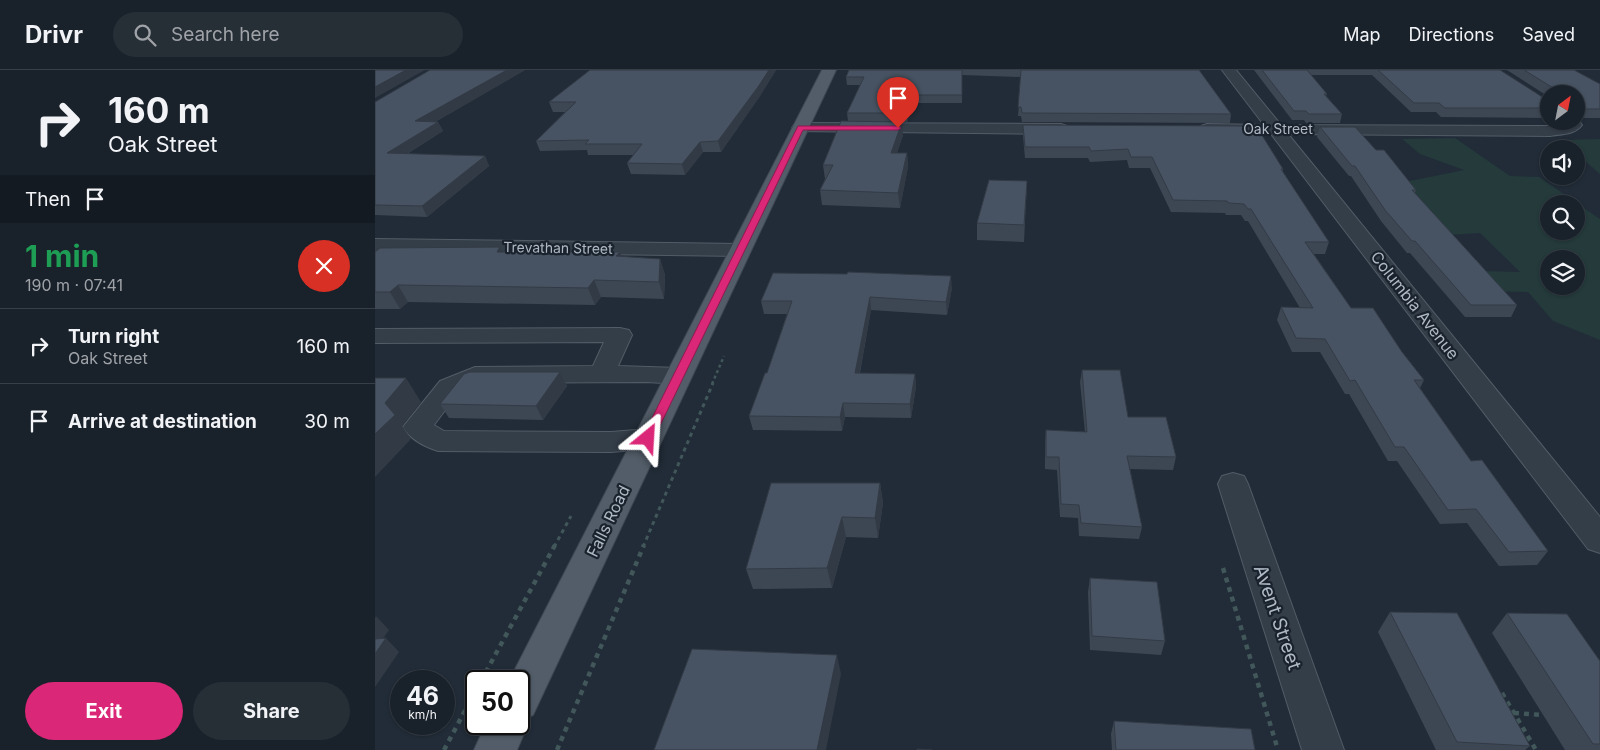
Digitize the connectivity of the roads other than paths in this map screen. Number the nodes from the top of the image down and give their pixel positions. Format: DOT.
graph roads {
  1 [pos="829,70"];
  2 [pos="1229,70"];
  3 [pos="800,128"];
  4 [pos="1079,129"];
  5 [pos="1195,129"];
  6 [pos="1276,129"];
  7 [pos="1558,130"];
  8 [pos="375,245"];
  9 [pos="741,250"];
  10 [pos="375,336"];
  11 [pos="602,374"];
  12 [pos="679,376"];
  13 [pos="648,438"];
  14 [pos="1233,484"];
  15 [pos="1600,540"];
  16 [pos="530,679"];
  17 [pos="502,735"];
  18 [pos="495,750"];
  19 [pos="1323,750"];
  1 -- 3 [label="main road, Falls Road"];
  2 -- 6 [label="street, Columbia Avenue"];
  3 -- 4 [label="street"];
  3 -- 9 [label="main road, Falls Road"];
  5 -- 6 [label="street, Oak Street"];
  6 -- 7 [label="street, Oak Street"];
  6 -- 15 [label="street, Columbia Avenue"];
  8 -- 9 [label="street, Trevathan Street"];
  9 -- 12 [label="main road, Falls Road"];
  10 -- 11 [label="street"];
  11 -- 12 [label="street"];
  11 -- 13 [label="street"];
  12 -- 13 [label="main road, Falls Road"];
  13 -- 16 [label="main road, Falls Road"];
  14 -- 19 [label="street, Avent Street"];
  17 -- 18 [label="main road"];
}
